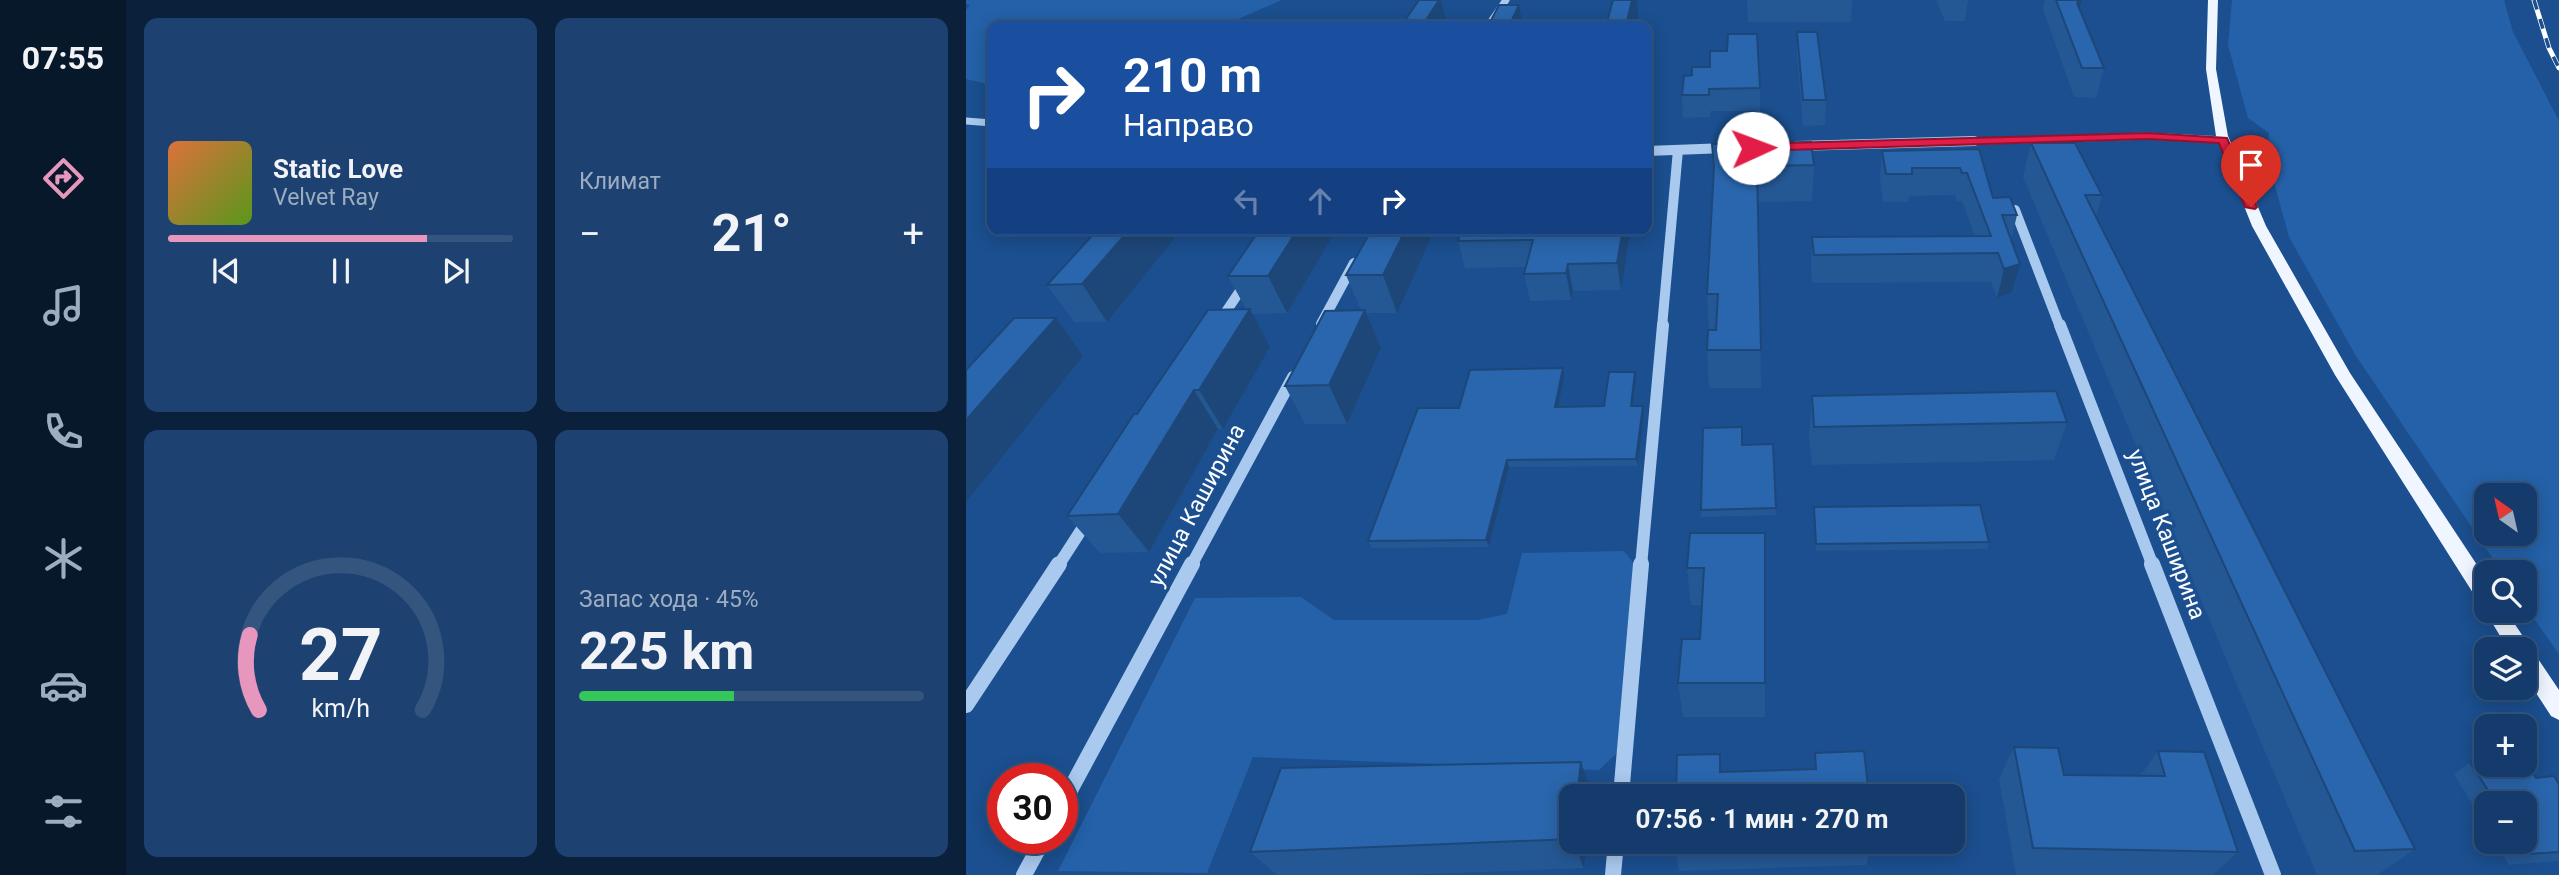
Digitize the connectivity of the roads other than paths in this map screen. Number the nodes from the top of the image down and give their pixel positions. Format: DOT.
graph roads {
  1 [pos="1506,0"];
  2 [pos="2213,0"];
  3 [pos="1491,21"];
  4 [pos="966,121"];
  5 [pos="987,123"];
  6 [pos="2224,140"];
  7 [pos="1787,146"];
  8 [pos="1733,148"];
  9 [pos="1678,150"];
  10 [pos="1652,151"];
  11 [pos="2015,210"];
  12 [pos="1359,253"];
  13 [pos="1250,276"];
  14 [pos="1212,334"];
  15 [pos="1314,338"];
  16 [pos="1301,362"];
  17 [pos="1097,508"];
  18 [pos="2474,578"];
  19 [pos="2537,675"];
  20 [pos="966,705"];
  21 [pos="2559,709"];
  22 [pos="1078,775"];
  23 [pos="1621,784"];
  24 [pos="1035,854"];
  25 [pos="1615,854"];
  26 [pos="1024,875"];
  27 [pos="1614,875"];
  28 [pos="2273,875"];
  1 -- 3 [label="street"];
  2 -- 6 [label="main road"];
  4 -- 5 [label="street"];
  6 -- 7 [label="street"];
  6 -- 18 [label="main road"];
  8 -- 9 [label="street"];
  9 -- 10 [label="street"];
  9 -- 23 [label="street"];
  11 -- 28 [label="street, улица Каширина"];
  12 -- 15 [label="street"];
  13 -- 14 [label="street"];
  16 -- 22 [label="street, улица Каширина"];
  17 -- 20 [label="street"];
  19 -- 21 [label="main road"];
  24 -- 26 [label="street"];
  25 -- 27 [label="street"];
}
